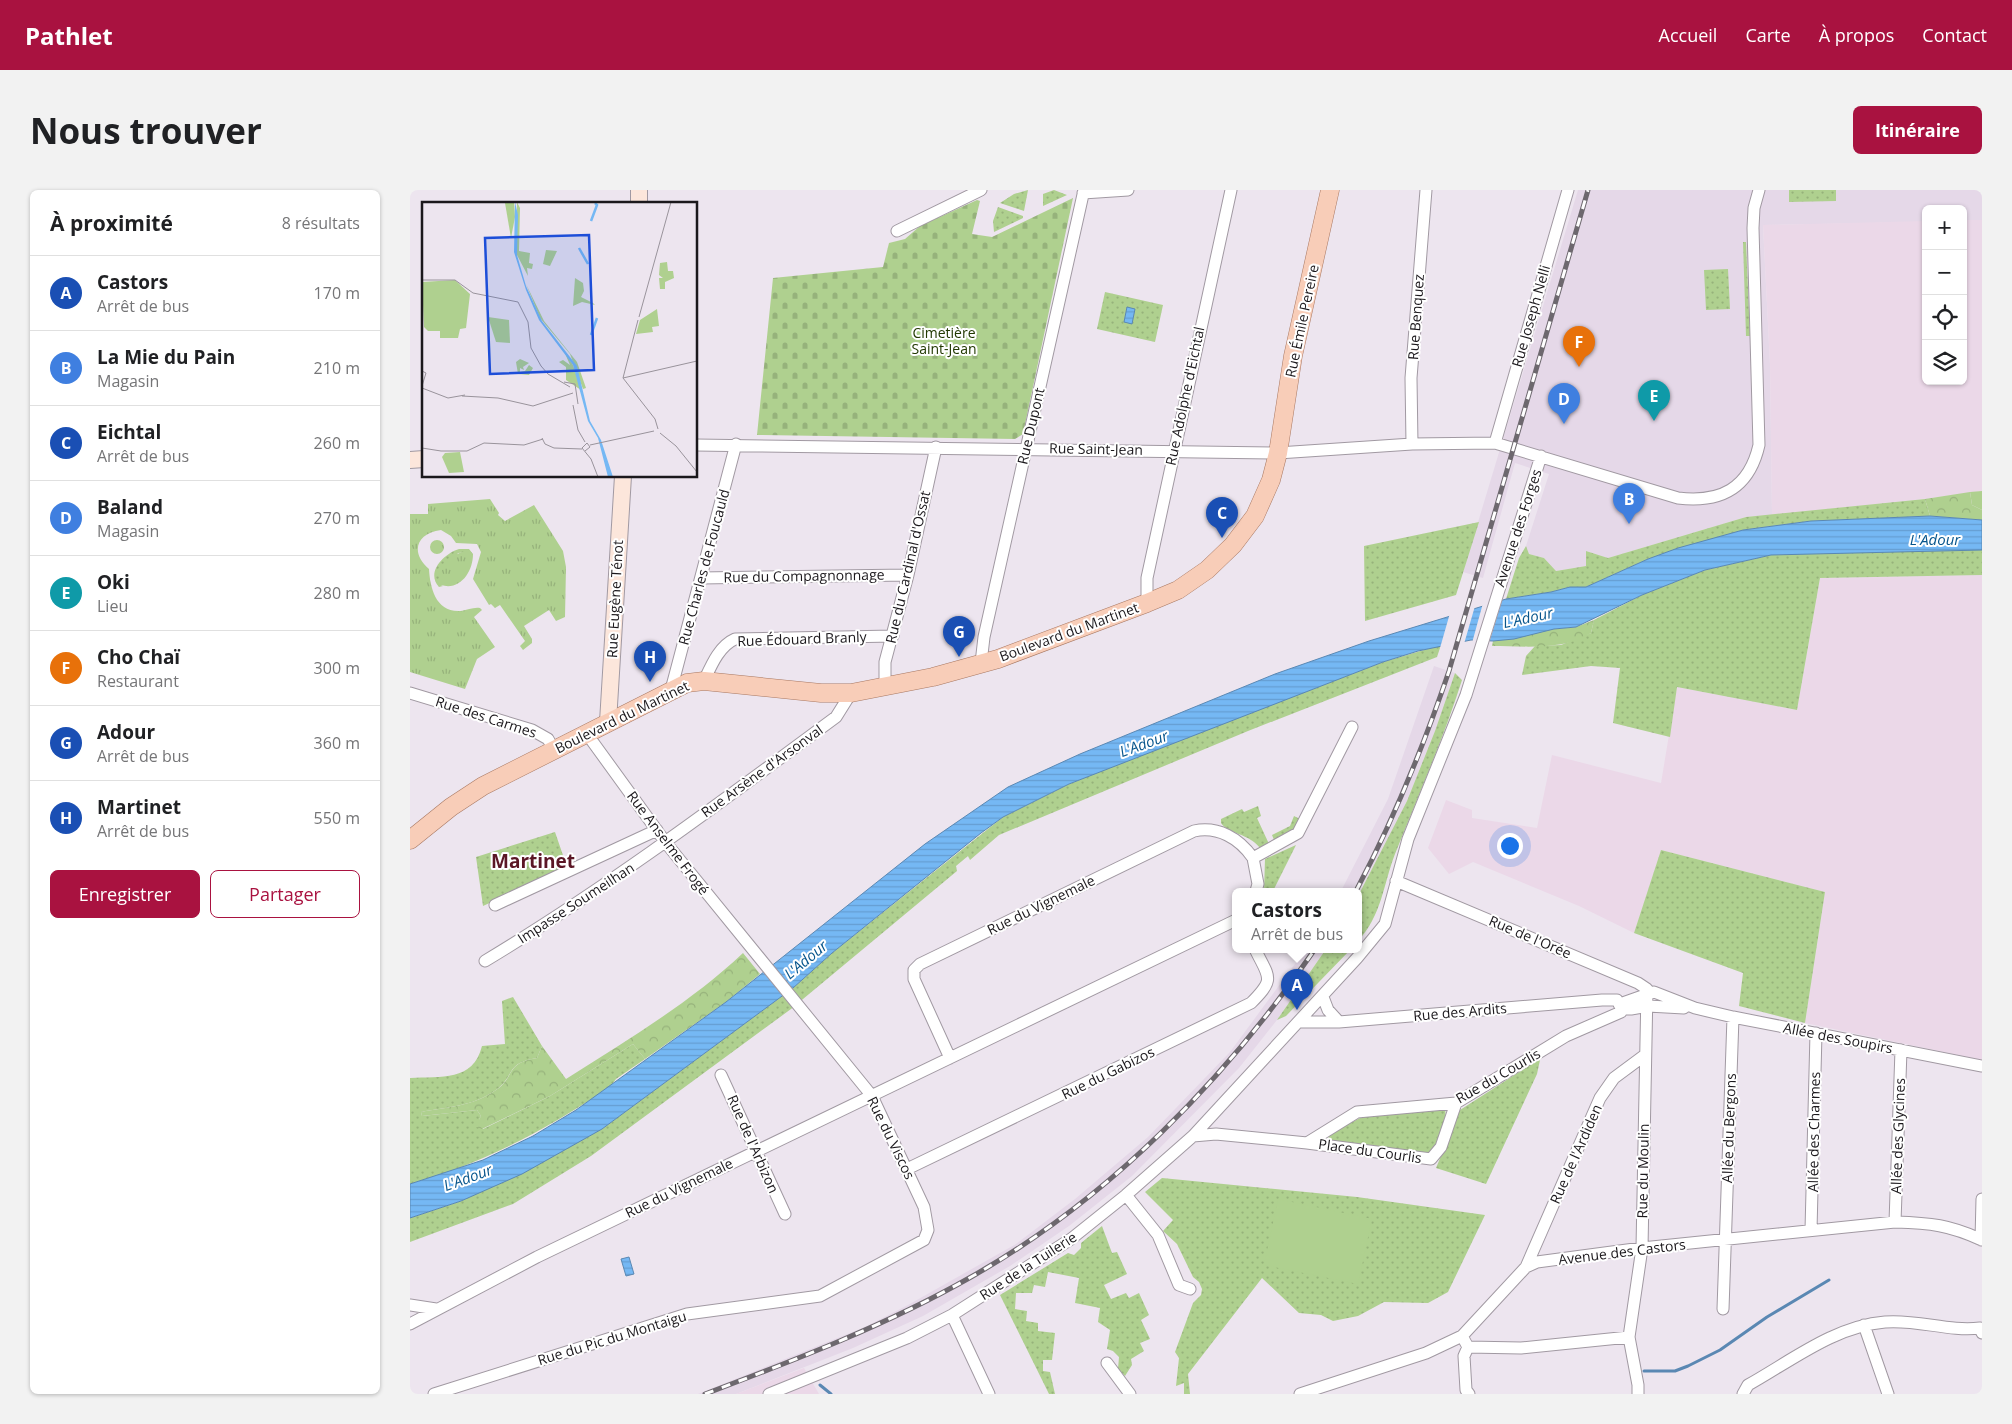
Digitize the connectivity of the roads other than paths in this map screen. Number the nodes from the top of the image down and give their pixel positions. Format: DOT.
graph roads {
  1 [pos="981,190"];
  2 [pos="1128,190"];
  3 [pos="1230,190"];
  4 [pos="1330,190"];
  5 [pos="1426,190"];
  6 [pos="1568,190"];
  7 [pos="1759,190"];
  8 [pos="1084,191"];
  9 [pos="898,232"];
  10 [pos="1495,443"];
  11 [pos="736,444"];
  12 [pos="1412,444"];
  13 [pos="698,445"];
  14 [pos="936,446"];
  15 [pos="1026,448"];
  16 [pos="1173,451"];
  17 [pos="1278,453"];
  18 [pos="1541,456"];
  19 [pos="623,478"];
  20 [pos="908,574"];
  21 [pos="701,578"];
  22 [pos="1147,603"];
  23 [pos="892,636"];
  24 [pos="982,664"];
  25 [pos="704,681"];
  26 [pos="885,688"];
  27 [pos="671,690"];
  28 [pos="410,693"];
  29 [pos="851,693"];
  30 [pos="608,722"];
  31 [pos="1352,728"];
  32 [pos="587,734"];
  33 [pos="554,750"];
  34 [pos="657,830"];
  35 [pos="410,840"];
  36 [pos="666,843"];
  37 [pos="1253,858"];
  38 [pos="1396,881"];
  39 [pos="1257,888"];
  40 [pos="495,905"];
  41 [pos="1232,922"];
  42 [pos="1362,951"];
  43 [pos="1257,953"];
  44 [pos="1360,953"];
  45 [pos="485,961"];
  46 [pos="1648,994"];
  47 [pos="1323,997"];
  48 [pos="796,1003"];
  49 [pos="1620,1006"];
  50 [pos="1648,1006"];
  51 [pos="1695,1008"];
  52 [pos="1733,1017"];
  53 [pos="1299,1022"];
  54 [pos="1340,1022"];
  55 [pos="1816,1034"];
  56 [pos="1901,1050"];
  57 [pos="1645,1055"];
  58 [pos="950,1058"];
  59 [pos="1982,1066"];
  60 [pos="721,1075"];
  61 [pos="872,1096"];
  62 [pos="1456,1103"];
  63 [pos="1193,1136"];
  64 [pos="1307,1143"];
  65 [pos="754,1152"];
  66 [pos="907,1168"];
  67 [pos="1126,1195"];
  68 [pos="1982,1199"];
  69 [pos="924,1207"];
  70 [pos="785,1214"];
  71 [pos="1895,1222"];
  72 [pos="1811,1230"];
  73 [pos="1726,1240"];
  74 [pos="1982,1240"];
  75 [pos="1642,1248"];
  76 [pos="1526,1267"];
  77 [pos="1190,1289"];
  78 [pos="410,1306"];
  79 [pos="1723,1309"];
  80 [pos="436,1310"];
  81 [pos="952,1315"];
  82 [pos="410,1324"];
  83 [pos="1864,1325"];
  84 [pos="1982,1330"];
  85 [pos="1629,1337"];
  86 [pos="1465,1342"];
  87 [pos="1107,1363"];
  88 [pos="434,1394"];
  89 [pos="769,1394"];
  90 [pos="989,1394"];
  91 [pos="1130,1394"];
  92 [pos="1300,1394"];
  93 [pos="1469,1394"];
  94 [pos="1638,1394"];
  95 [pos="1743,1394"];
  96 [pos="1888,1394"];
  1 -- 9 [label="street"];
  2 -- 8 [label="street"];
  3 -- 16 [label="street, Rue Adolphe d'Eichtal"];
  4 -- 17 [label="main road, Rue Émile Pereire"];
  5 -- 12 [label="street, Rue Benquez"];
  6 -- 10 [label="street, Rue Joseph Nelli"];
  7 -- 18 [label="street, Avenue des Forges"];
  8 -- 15 [label="street, Rue Dupont"];
  10 -- 12 [label="street, Rue Saint-Jean"];
  10 -- 18 [label="street, Rue Saint-Jean"];
  11 -- 13 [label="street, Rue Saint-Jean"];
  11 -- 14 [label="street, Rue Saint-Jean"];
  11 -- 21 [label="street, Rue Charles de Foucauld"];
  12 -- 17 [label="street, Rue Saint-Jean"];
  14 -- 15 [label="street, Rue Saint-Jean"];
  14 -- 20 [label="street, Rue du Cardinal d'Ossat"];
  15 -- 16 [label="street, Rue Saint-Jean"];
  15 -- 24 [label="street, Rue Dupont"];
  16 -- 17 [label="street, Rue Saint-Jean"];
  16 -- 22 [label="street, Rue Adolphe d'Eichtal"];
  17 -- 22 [label="main road, Boulevard du Martinet"];
  18 -- 38 [label="street, Avenue des Forges"];
  19 -- 30 [label="street, Rue Eugène Ténot"];
  20 -- 21 [label="street, Rue du Compagnonnage"];
  20 -- 23 [label="street, Rue du Cardinal d'Ossat"];
  21 -- 27 [label="street, Rue Charles de Foucauld"];
  22 -- 24 [label="main road, Boulevard du Martinet"];
  23 -- 25 [label="street, Rue Édouard Branly"];
  23 -- 26 [label="street, Rue du Cardinal d'Ossat"];
  24 -- 26 [label="main road, Boulevard du Martinet"];
  25 -- 27 [label="main road, Boulevard du Martinet"];
  25 -- 29 [label="main road, Boulevard du Martinet"];
  26 -- 29 [label="main road, Boulevard du Martinet"];
  27 -- 30 [label="main road, Boulevard du Martinet"];
  28 -- 33 [label="street, Rue des Carmes"];
  29 -- 36 [label="street, Rue Arsène d'Arsonval"];
  30 -- 32 [label="main road, Boulevard du Martinet"];
  31 -- 37 [label="street"];
  32 -- 33 [label="main road, Boulevard du Martinet"];
  32 -- 34 [label="street, Rue Anselme Frogé"];
  33 -- 35 [label="main road, Boulevard du Martinet"];
  34 -- 36 [label="street, Rue Anselme Frogé"];
  34 -- 40 [label="street"];
  36 -- 45 [label="street, Impasse Soumeilhan"];
  36 -- 48 [label="street, Rue Anselme Frogé"];
  37 -- 39 [label="street"];
  37 -- 58 [label="street, Rue du Vignemale"];
  38 -- 42 [label="street, Avenue des Forges"];
  38 -- 46 [label="street, Rue de l'Orée"];
  41 -- 58 [label="street, Rue du Vignemale"];
  43 -- 66 [label="street, Rue du Gabizos"];
  44 -- 47 [label="street, Avenue des Forges"];
  46 -- 49 [label="street, Rue des Ardits"];
  46 -- 50 [label="street"];
  46 -- 51 [label="street, Allée des Soupirs"];
  47 -- 53 [label="street, Rue de la Tuilerie"];
  47 -- 54 [label="street"];
  48 -- 61 [label="street, Rue du Viscos"];
  49 -- 50 [label="street, Rue des Ardits"];
  49 -- 54 [label="street, Rue des Ardits"];
  49 -- 62 [label="street, Rue du Courlis"];
  50 -- 51 [label="street, Allée des Soupirs"];
  50 -- 57 [label="street, Rue du Moulin"];
  51 -- 52 [label="street, Allée des Soupirs"];
  52 -- 55 [label="street, Allée des Soupirs"];
  52 -- 73 [label="street, Allée du Bergons"];
  53 -- 54 [label="street, Rue des Ardits"];
  53 -- 63 [label="street, Rue de la Tuilerie"];
  55 -- 56 [label="street, Allée des Soupirs"];
  55 -- 72 [label="street, Allée des Charmes"];
  56 -- 59 [label="street, Allée des Soupirs"];
  56 -- 71 [label="street, Allée des Glycines"];
  57 -- 75 [label="street, Rue du Moulin"];
  57 -- 76 [label="street, Rue de l'Ardiden"];
  58 -- 61 [label="street, Rue du Vignemale"];
  60 -- 65 [label="street, Rue de l'Arbizon"];
  61 -- 65 [label="street, Rue du Vignemale"];
  61 -- 66 [label="street, Rue du Viscos"];
  62 -- 64 [label="street, Rue du Courlis"];
  62 -- 64 [label="street, Place du Courlis"];
  63 -- 64 [label="street"];
  63 -- 67 [label="street, Rue de la Tuilerie"];
  65 -- 70 [label="street, Rue de l'Arbizon"];
  65 -- 80 [label="street, Rue du Vignemale"];
  66 -- 69 [label="street, Rue du Viscos"];
  67 -- 77 [label="street"];
  67 -- 81 [label="street, Rue de la Tuilerie"];
  68 -- 74 [label="street"];
  69 -- 88 [label="street, Rue du Pic du Montaigu"];
  71 -- 72 [label="street, Avenue des Castors"];
  71 -- 74 [label="street, Avenue des Castors"];
  72 -- 73 [label="street, Avenue des Castors"];
  73 -- 75 [label="street, Avenue des Castors"];
  73 -- 79 [label="street, Allée du Bergons"];
  75 -- 76 [label="street, Avenue des Castors"];
  75 -- 85 [label="street, Rue du Moulin"];
  76 -- 86 [label="street"];
  78 -- 80 [label="street"];
  80 -- 82 [label="street, Rue du Vignemale"];
  81 -- 89 [label="street, Rue de la Tuilerie"];
  81 -- 90 [label="street"];
  83 -- 84 [label="street"];
  83 -- 95 [label="street"];
  83 -- 96 [label="street"];
  85 -- 86 [label="street"];
  85 -- 94 [label="street, Rue du Moulin"];
  86 -- 92 [label="street"];
  86 -- 93 [label="street"];
  87 -- 91 [label="street"];
}
